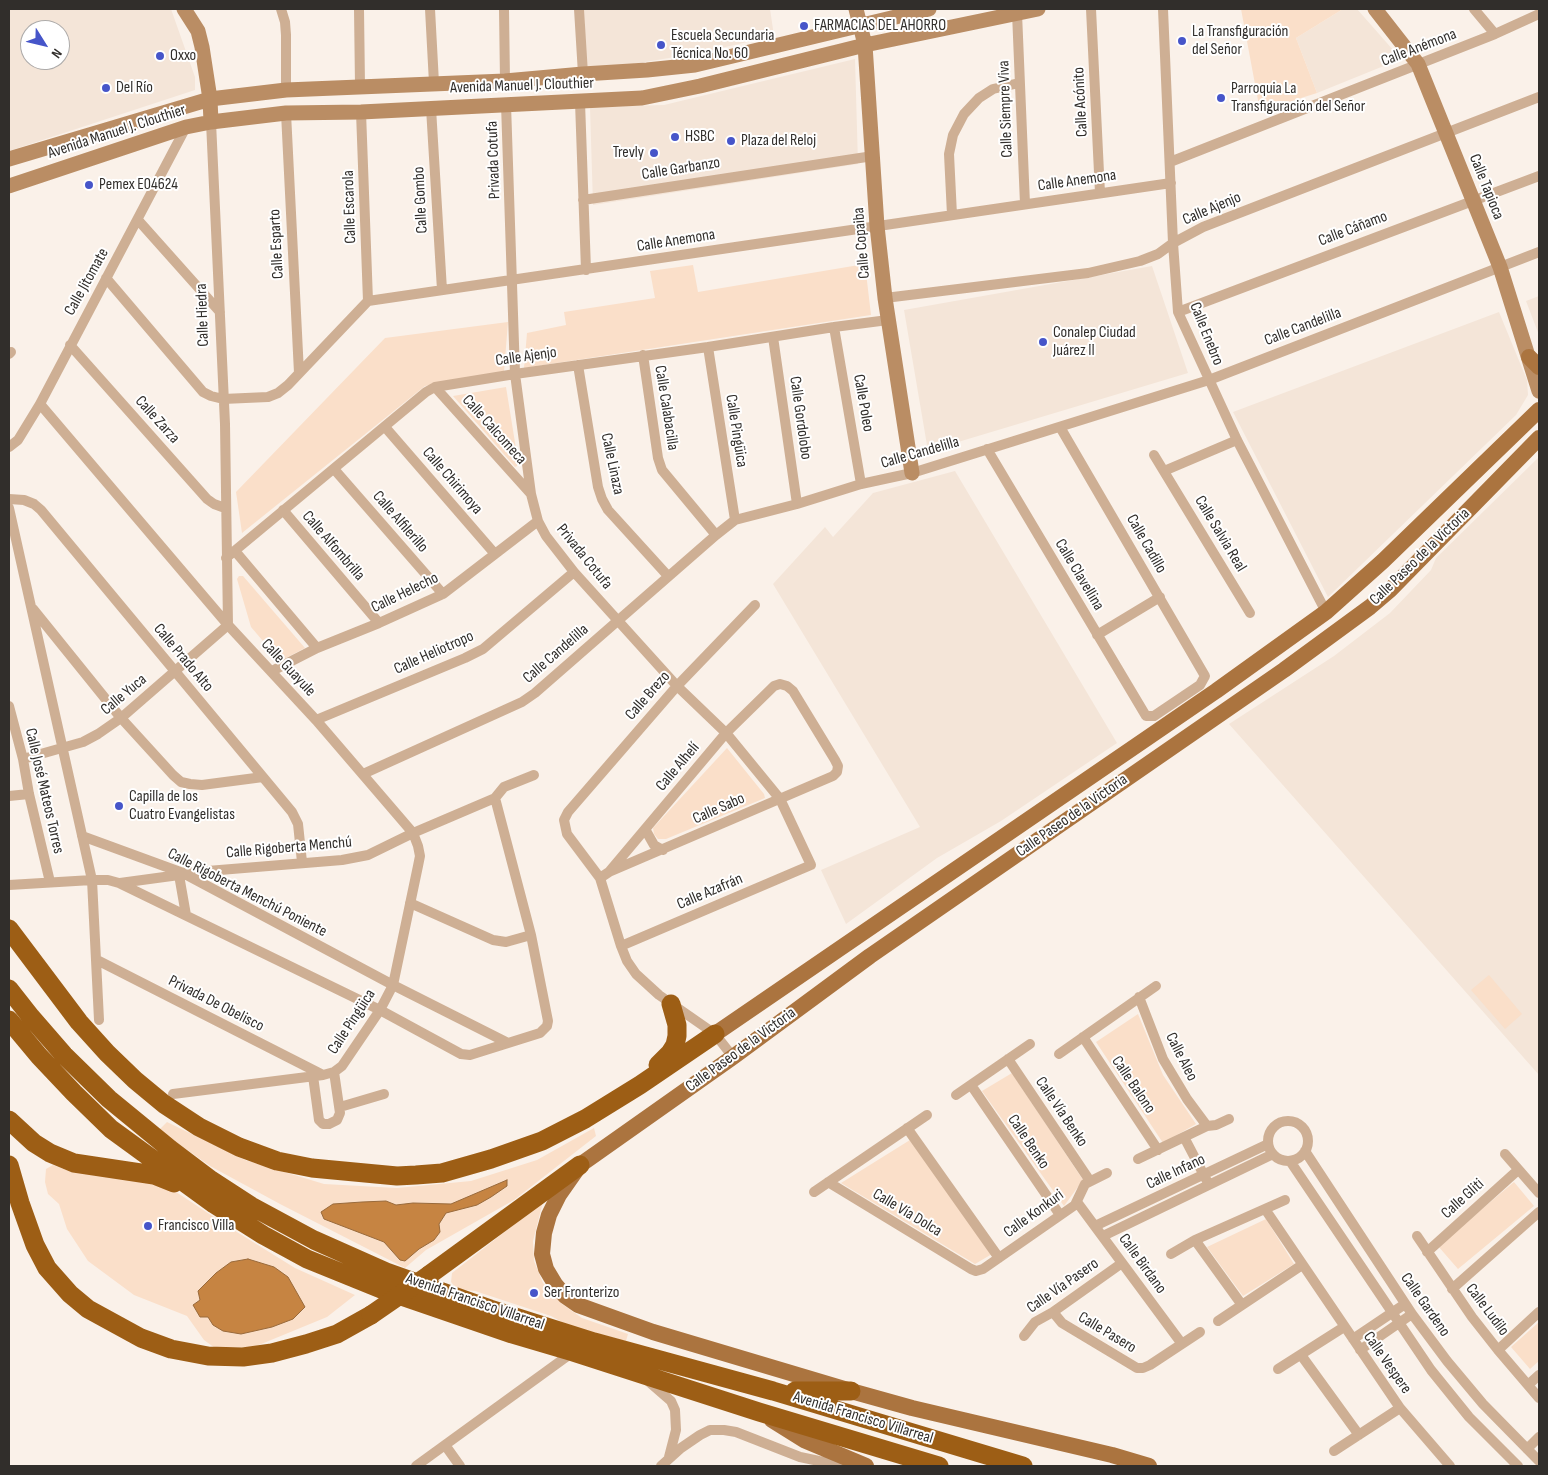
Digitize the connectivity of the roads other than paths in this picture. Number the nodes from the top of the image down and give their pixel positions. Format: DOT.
graph roads {
  1 [pos="184,9"];
  2 [pos="281,9"];
  3 [pos="358,9"];
  4 [pos="430,9"];
  5 [pos="504,9"];
  6 [pos="579,9"];
  7 [pos="856,9"];
  8 [pos="929,9"];
  9 [pos="1038,9"];
  10 [pos="1092,9"];
  11 [pos="1163,9"];
  12 [pos="1375,9"];
  13 [pos="1474,9"];
  14 [pos="1017,13"];
  15 [pos="1539,14"];
  16 [pos="860,25"];
  17 [pos="1495,34"];
  18 [pos="865,45"];
  19 [pos="1418,64"];
  20 [pos="695,65"];
  21 [pos="583,74"];
  22 [pos="505,81"];
  23 [pos="1020,82"];
  24 [pos="434,83"];
  25 [pos="360,86"];
  26 [pos="700,86"];
  27 [pos="286,90"];
  28 [pos="1539,97"];
  29 [pos="210,99"];
  30 [pos="580,102"];
  31 [pos="506,104"];
  32 [pos="431,108"];
  33 [pos="361,112"];
  34 [pos="286,113"];
  35 [pos="212,122"];
  36 [pos="186,127"];
  37 [pos="1446,133"];
  38 [pos="872,156"];
  39 [pos="9,159"];
  40 [pos="1170,162"];
  41 [pos="1539,176"];
  42 [pos="1171,183"];
  43 [pos="9,186"];
  44 [pos="1100,193"];
  45 [pos="582,200"];
  46 [pos="1473,200"];
  47 [pos="1025,204"];
  48 [pos="952,215"];
  49 [pos="138,220"];
  50 [pos="878,226"];
  51 [pos="1173,243"];
  52 [pos="1539,252"];
  53 [pos="1500,267"];
  54 [pos="586,270"];
  55 [pos="106,278"];
  56 [pos="514,279"];
  57 [pos="442,290"];
  58 [pos="885,298"];
  59 [pos="368,301"];
  60 [pos="220,312"];
  61 [pos="1178,312"];
  62 [pos="888,320"];
  63 [pos="834,327"];
  64 [pos="773,337"];
  65 [pos="70,344"];
  66 [pos="708,347"];
  67 [pos="643,355"];
  68 [pos="1534,362"];
  69 [pos="578,365"];
  70 [pos="299,373"];
  71 [pos="516,374"];
  72 [pos="1209,380"];
  73 [pos="435,387"];
  74 [pos="1539,391"];
  75 [pos="224,399"];
  76 [pos="40,404"];
  77 [pos="1539,410"];
  78 [pos="385,427"];
  79 [pos="1060,427"];
  80 [pos="1539,438"];
  81 [pos="1237,440"];
  82 [pos="9,447"];
  83 [pos="987,449"];
  84 [pos="1154,455"];
  85 [pos="334,469"];
  86 [pos="1164,471"];
  87 [pos="912,473"];
  88 [pos="861,484"];
  89 [pos="531,494"];
  90 [pos="9,499"];
  91 [pos="797,504"];
  92 [pos="9,508"];
  93 [pos="225,508"];
  94 [pos="283,510"];
  95 [pos="735,520"];
  96 [pos="538,521"];
  97 [pos="716,535"];
  98 [pos="235,551"];
  99 [pos="496,554"];
  100 [pos="226,558"];
  101 [pos="574,572"];
  102 [pos="668,576"];
  103 [pos="443,594"];
  104 [pos="1160,597"];
  105 [pos="755,604"];
  106 [pos="31,606"];
  107 [pos="1326,612"];
  108 [pos="1250,614"];
  109 [pos="618,621"];
  110 [pos="379,623"];
  111 [pos="228,625"];
  112 [pos="1097,635"];
  113 [pos="318,648"];
  114 [pos="175,671"];
  115 [pos="272,671"];
  116 [pos="677,686"];
  117 [pos="9,706"];
  118 [pos="1146,716"];
  119 [pos="121,718"];
  120 [pos="316,720"];
  121 [pos="11,724"];
  122 [pos="726,733"];
  123 [pos="61,748"];
  124 [pos="23,759"];
  125 [pos="835,760"];
  126 [pos="362,774"];
  127 [pos="534,775"];
  128 [pos="263,777"];
  129 [pos="28,794"];
  130 [pos="9,796"];
  131 [pos="495,798"];
  132 [pos="780,799"];
  133 [pos="645,829"];
  134 [pos="413,833"];
  135 [pos="82,836"];
  136 [pos="663,850"];
  137 [pos="302,862"];
  138 [pos="811,865"];
  139 [pos="609,872"];
  140 [pos="181,874"];
  141 [pos="600,878"];
  142 [pos="92,880"];
  143 [pos="50,882"];
  144 [pos="119,883"];
  145 [pos="9,885"];
  146 [pos="410,904"];
  147 [pos="186,915"];
  148 [pos="9,930"];
  149 [pos="531,935"];
  150 [pos="621,946"];
  151 [pos="96,960"];
  152 [pos="393,986"];
  153 [pos="1156,986"];
  154 [pos="9,988"];
  155 [pos="1140,997"];
  156 [pos="671,1004"];
  157 [pos="380,1010"];
  158 [pos="9,1020"];
  159 [pos="100,1020"];
  160 [pos="715,1034"];
  161 [pos="1083,1037"];
  162 [pos="508,1043"];
  163 [pos="1030,1044"];
  164 [pos="1058,1054"];
  165 [pos="733,1056"];
  166 [pos="1008,1059"];
  167 [pos="334,1072"];
  168 [pos="318,1076"];
  169 [pos="640,1085"];
  170 [pos="971,1085"];
  171 [pos="173,1094"];
  172 [pos="384,1094"];
  173 [pos="956,1095"];
  174 [pos="340,1107"];
  175 [pos="926,1115"];
  176 [pos="1229,1119"];
  177 [pos="9,1120"];
  178 [pos="1207,1126"];
  179 [pos="907,1128"];
  180 [pos="1184,1137"];
  181 [pos="1268,1144"];
  182 [pos="1158,1150"];
  183 [pos="1305,1151"];
  184 [pos="1273,1154"];
  185 [pos="1505,1154"];
  186 [pos="1138,1159"];
  187 [pos="1290,1161"];
  188 [pos="580,1164"];
  189 [pos="9,1166"];
  190 [pos="1518,1170"];
  191 [pos="1107,1173"];
  192 [pos="1207,1180"];
  193 [pos="1090,1181"];
  194 [pos="828,1182"];
  195 [pos="814,1192"];
  196 [pos="1539,1193"];
  197 [pos="1285,1200"];
  198 [pos="1077,1202"];
  199 [pos="214,1204"];
  200 [pos="1265,1209"];
  201 [pos="1539,1212"];
  202 [pos="1060,1216"];
  203 [pos="1095,1226"];
  204 [pos="1102,1236"];
  205 [pos="1417,1236"];
  206 [pos="1195,1240"];
  207 [pos="1427,1252"];
  208 [pos="1171,1254"];
  209 [pos="999,1258"];
  210 [pos="1122,1263"];
  211 [pos="1302,1265"];
  212 [pos="971,1269"];
  213 [pos="1452,1289"];
  214 [pos="1405,1304"];
  215 [pos="1242,1305"];
  216 [pos="1053,1312"];
  217 [pos="1539,1312"];
  218 [pos="1392,1313"];
  219 [pos="1412,1314"];
  220 [pos="1218,1321"];
  221 [pos="1399,1323"];
  222 [pos="1344,1327"];
  223 [pos="1200,1332"];
  224 [pos="1024,1336"];
  225 [pos="1353,1339"];
  226 [pos="1182,1344"];
  227 [pos="1360,1350"];
  228 [pos="1498,1350"];
  229 [pos="573,1352"];
  230 [pos="1301,1355"];
  231 [pos="1278,1369"];
  232 [pos="640,1374"];
  233 [pos="1539,1375"];
  234 [pos="1528,1386"];
  235 [pos="773,1391"];
  236 [pos="851,1391"];
  237 [pos="1539,1398"];
  238 [pos="1400,1408"];
  239 [pos="759,1412"];
  240 [pos="1359,1435"];
  241 [pos="1539,1438"];
  242 [pos="445,1445"];
  243 [pos="1527,1448"];
  244 [pos="1334,1452"];
  245 [pos="1539,1461"];
  246 [pos="665,1464"];
  247 [pos="863,1465"];
  248 [pos="1446,1465"];
  249 [pos="416,1466"];
  250 [pos="460,1466"];
  251 [pos="939,1466"];
  252 [pos="1023,1466"];
  253 [pos="1149,1466"];
  254 [pos="1518,1466"];
  1 -- 29 [label="main road, Calle Hiedra"];
  2 -- 27 [label="street"];
  3 -- 25 [label="street"];
  4 -- 24 [label="street"];
  5 -- 22 [label="street"];
  6 -- 21 [label="street"];
  7 -- 16 [label="main road, Calle Copaiba"];
  8 -- 16 [label="main road, Avenida Manuel J. Clouthier"];
  9 -- 14 [label="main road, Avenida Manuel J. Clouthier"];
  10 -- 44 [label="street, Calle Acónito"];
  11 -- 40 [label="street, Calle Enebro"];
  12 -- 19 [label="main road, Calle Tapioca"];
  13 -- 17 [label="street"];
  14 -- 18 [label="main road, Avenida Manuel J. Clouthier"];
  14 -- 23 [label="street, Calle Siempre Viva"];
  15 -- 17 [label="street, Calle Anémona"];
  16 -- 18 [label="main road, Calle Copaiba"];
  16 -- 20 [label="main road, Avenida Manuel J. Clouthier"];
  17 -- 19 [label="street, Calle Anémona"];
  18 -- 26 [label="main road, Avenida Manuel J. Clouthier"];
  18 -- 38 [label="main road, Calle Copaiba"];
  19 -- 37 [label="main road, Calle Tapioca"];
  19 -- 40 [label="street, Calle Anémona"];
  20 -- 21 [label="main road, Avenida Manuel J. Clouthier"];
  20 -- 26 [label="main road"];
  21 -- 22 [label="main road, Avenida Manuel J. Clouthier"];
  22 -- 24 [label="main road, Avenida Manuel J. Clouthier"];
  23 -- 47 [label="street, Calle Siempre Viva"];
  23 -- 48 [label="street"];
  24 -- 25 [label="main road, Avenida Manuel J. Clouthier"];
  25 -- 27 [label="main road, Avenida Manuel J. Clouthier"];
  26 -- 30 [label="main road, Avenida Manuel J. Clouthier"];
  27 -- 29 [label="main road, Avenida Manuel J. Clouthier"];
  28 -- 37 [label="street, Calle Ajenjo"];
  29 -- 35 [label="main road, Calle Hiedra"];
  29 -- 39 [label="main road, Avenida Manuel J. Clouthier"];
  30 -- 31 [label="main road, Avenida Manuel J. Clouthier"];
  30 -- 45 [label="street"];
  31 -- 32 [label="main road, Avenida Manuel J. Clouthier"];
  31 -- 56 [label="street, Privada Cotufa"];
  32 -- 33 [label="main road, Avenida Manuel J. Clouthier"];
  32 -- 57 [label="street, Calle Gombo"];
  33 -- 34 [label="main road, Avenida Manuel J. Clouthier"];
  33 -- 59 [label="street, Calle Escarola"];
  34 -- 35 [label="main road, Avenida Manuel J. Clouthier"];
  34 -- 70 [label="street, Calle Esparto"];
  35 -- 36 [label="main road, Avenida Manuel J. Clouthier"];
  35 -- 60 [label="street, Calle Hiedra"];
  36 -- 43 [label="main road, Avenida Manuel J. Clouthier"];
  36 -- 49 [label="street, Calle Jitomate"];
  37 -- 46 [label="main road, Calle Tapioca"];
  37 -- 51 [label="street, Calle Ajenjo"];
  38 -- 45 [label="street, Calle Garbanzo"];
  38 -- 50 [label="main road, Calle Copaiba"];
  40 -- 42 [label="street, Calle Enebro"];
  41 -- 46 [label="street, Calle Cáñamo"];
  42 -- 44 [label="street, Calle Anemona"];
  42 -- 51 [label="street, Calle Enebro"];
  44 -- 47 [label="street, Calle Anemona"];
  45 -- 54 [label="street"];
  46 -- 53 [label="main road, Calle Tapioca"];
  46 -- 61 [label="street, Calle Cáñamo"];
  47 -- 48 [label="street, Calle Anemona"];
  48 -- 50 [label="street, Calle Anemona"];
  49 -- 55 [label="street, Calle Jitomate"];
  49 -- 60 [label="street"];
  50 -- 54 [label="street, Calle Anemona"];
  50 -- 58 [label="main road, Calle Copaiba"];
  51 -- 58 [label="street, Calle Ajenjo"];
  51 -- 61 [label="street, Calle Enebro"];
  52 -- 53 [label="street, Calle Candelilla"];
  53 -- 68 [label="main road, Calle Tapioca"];
  53 -- 72 [label="street, Calle Candelilla"];
  54 -- 56 [label="street, Calle Anemona"];
  55 -- 65 [label="street, Calle Jitomate"];
  55 -- 75 [label="street"];
  56 -- 57 [label="street, Calle Anemona"];
  56 -- 71 [label="street, Privada Cotufa"];
  57 -- 59 [label="street, Calle Anemona"];
  58 -- 62 [label="main road, Calle Copaiba"];
  59 -- 70 [label="street"];
  60 -- 75 [label="street, Calle Hiedra"];
  61 -- 72 [label="street, Calle Enebro"];
  62 -- 63 [label="street, Calle Ajenjo"];
  62 -- 87 [label="main road, Calle Copaiba"];
  63 -- 64 [label="street, Calle Ajenjo"];
  63 -- 88 [label="street, Calle Poleo"];
  64 -- 66 [label="street, Calle Ajenjo"];
  64 -- 91 [label="street, Calle Gordolobo"];
  65 -- 76 [label="street, Calle Jitomate"];
  65 -- 93 [label="street, Calle Zarza"];
  66 -- 67 [label="street, Calle Ajenjo"];
  66 -- 95 [label="street, Calle Pingüica"];
  67 -- 69 [label="street, Calle Ajenjo"];
  67 -- 97 [label="street, Calle Calabacilla"];
  68 -- 74 [label="main road, Calle Tapioca"];
  69 -- 71 [label="street, Calle Ajenjo"];
  69 -- 102 [label="street, Calle Linaza"];
  70 -- 75 [label="street"];
  71 -- 73 [label="street, Calle Ajenjo"];
  71 -- 89 [label="street, Privada Cotufa"];
  72 -- 79 [label="street, Calle Candelilla"];
  72 -- 81 [label="street, Calle Enebro"];
  73 -- 78 [label="street, Calle Ajenjo"];
  73 -- 89 [label="street, Calle Calcomeca"];
  75 -- 93 [label="street, Calle Hiedra"];
  76 -- 82 [label="street, Calle Jitomate"];
  76 -- 111 [label="street, Calle Guayule"];
  77 -- 107 [label="main road, Calle Paseo de la Victoria"];
  78 -- 85 [label="street, Calle Ajenjo"];
  78 -- 99 [label="street, Calle Chirimoya"];
  79 -- 83 [label="street, Calle Candelilla"];
  79 -- 104 [label="street, Calle Cadillo"];
  80 -- 165 [label="main road, Calle Paseo de la Victoria"];
  81 -- 86 [label="street"];
  81 -- 107 [label="street, Calle Enebro"];
  83 -- 87 [label="street, Calle Candelilla"];
  83 -- 112 [label="street, Calle Clavellina"];
  84 -- 86 [label="street, Calle Salvia Real"];
  85 -- 94 [label="street, Calle Ajenjo"];
  85 -- 103 [label="street, Calle Alfilerillo"];
  86 -- 108 [label="street, Calle Salvia Real"];
  87 -- 88 [label="street, Calle Candelilla"];
  88 -- 91 [label="street, Calle Candelilla"];
  89 -- 96 [label="street, Privada Cotufa"];
  90 -- 114 [label="street, Calle Prado Alto"];
  91 -- 95 [label="street, Calle Candelilla"];
  92 -- 106 [label="street"];
  93 -- 100 [label="street, Calle Hiedra"];
  94 -- 98 [label="street, Calle Ajenjo"];
  94 -- 110 [label="street, Calle Alfombrilla"];
  95 -- 97 [label="street, Calle Candelilla"];
  96 -- 99 [label="street, Calle Helecho"];
  96 -- 101 [label="street, Privada Cotufa"];
  97 -- 102 [label="street, Calle Candelilla"];
  98 -- 100 [label="street, Calle Ajenjo"];
  98 -- 113 [label="street"];
  99 -- 103 [label="street, Calle Helecho"];
  100 -- 111 [label="street, Calle Hiedra"];
  101 -- 109 [label="street, Privada Cotufa"];
  101 -- 120 [label="street, Calle Heliotropo"];
  102 -- 109 [label="street, Calle Candelilla"];
  103 -- 110 [label="street, Calle Helecho"];
  104 -- 112 [label="street"];
  104 -- 118 [label="street, Calle Cadillo"];
  105 -- 116 [label="street, Calle Brezo"];
  106 -- 119 [label="street"];
  106 -- 123 [label="street"];
  107 -- 160 [label="main road, Calle Paseo de la Victoria"];
  109 -- 116 [label="street, Privada Cotufa"];
  109 -- 126 [label="street, Calle Candelilla"];
  110 -- 113 [label="street, Calle Helecho"];
  111 -- 114 [label="street, Calle Yuca"];
  111 -- 115 [label="street, Calle Guayule"];
  112 -- 118 [label="street, Calle Clavellina"];
  113 -- 115 [label="street, Calle Helecho"];
  114 -- 119 [label="street, Calle Yuca"];
  114 -- 128 [label="street, Calle Prado Alto"];
  115 -- 120 [label="street, Calle Guayule"];
  116 -- 122 [label="street, Privada Cotufa"];
  116 -- 141 [label="street, Calle Brezo"];
  117 -- 121 [label="street, Calle José Mateos Torres"];
  119 -- 123 [label="street, Calle Yuca"];
  119 -- 128 [label="street"];
  120 -- 126 [label="street, Calle Guayule"];
  121 -- 124 [label="street, Calle José Mateos Torres"];
  122 -- 125 [label="street, Calle Alhelí"];
  122 -- 132 [label="street, Privada Cotufa"];
  122 -- 133 [label="street, Calle Alhelí"];
  123 -- 124 [label="street, Calle Yuca"];
  123 -- 135 [label="street"];
  124 -- 129 [label="street, Calle José Mateos Torres"];
  125 -- 132 [label="street, Calle Sabo"];
  126 -- 134 [label="street, Calle Guayule"];
  127 -- 131 [label="street, Calle Rigoberta Menchú"];
  128 -- 137 [label="street, Calle Prado Alto"];
  129 -- 130 [label="street"];
  129 -- 143 [label="street, Calle José Mateos Torres"];
  131 -- 134 [label="street, Calle Rigoberta Menchú"];
  131 -- 149 [label="street"];
  132 -- 136 [label="street, Calle Sabo"];
  132 -- 138 [label="street, Privada Cotufa"];
  133 -- 136 [label="street"];
  133 -- 139 [label="street, Calle Alhelí"];
  134 -- 137 [label="street, Calle Rigoberta Menchú"];
  134 -- 146 [label="street, Calle Guayule"];
  135 -- 140 [label="street, Calle Rigoberta Menchú Poniente"];
  135 -- 142 [label="street"];
  136 -- 139 [label="street, Calle Sabo"];
  137 -- 140 [label="street, Calle Rigoberta Menchú"];
  138 -- 150 [label="street, Calle Azafrán"];
  139 -- 141 [label="street, Calle Sabo"];
  140 -- 144 [label="street, Calle Rigoberta Menchú"];
  140 -- 147 [label="street"];
  140 -- 152 [label="street, Calle Rigoberta Menchú Poniente"];
  141 -- 150 [label="street"];
  142 -- 143 [label="street"];
  142 -- 144 [label="street"];
  142 -- 151 [label="street"];
  143 -- 145 [label="street"];
  144 -- 147 [label="street"];
  146 -- 149 [label="street"];
  146 -- 152 [label="street, Calle Guayule"];
  147 -- 157 [label="street"];
  148 -- 169 [label="highway"];
  149 -- 162 [label="street"];
  150 -- 156 [label="street"];
  151 -- 159 [label="street"];
  151 -- 168 [label="street, Privada De Obelisco"];
  152 -- 157 [label="street, Calle Pingüica"];
  152 -- 162 [label="street, Calle Rigoberta Menchú Poniente"];
  153 -- 155 [label="street"];
  154 -- 235 [label="highway, Avenida Francisco Villarreal"];
  155 -- 161 [label="street"];
  155 -- 178 [label="street, Calle Aleo"];
  156 -- 160 [label="street"];
  156 -- 169 [label="highway"];
  157 -- 162 [label="street"];
  157 -- 167 [label="street, Calle Pingüica"];
  158 -- 199 [label="highway, Avenida Francisco Villarreal"];
  160 -- 165 [label="street"];
  160 -- 169 [label="highway"];
  161 -- 164 [label="street"];
  161 -- 182 [label="street, Calle Balono"];
  163 -- 166 [label="street"];
  165 -- 188 [label="main road, Calle Paseo de la Victoria"];
  166 -- 170 [label="street"];
  166 -- 193 [label="street, Calle Vía Benko"];
  167 -- 168 [label="street, Calle Pingüica"];
  167 -- 174 [label="street, Calle Pingüica"];
  168 -- 171 [label="street"];
  168 -- 174 [label="street"];
  170 -- 173 [label="street"];
  170 -- 202 [label="street, Calle Benko"];
  172 -- 174 [label="street"];
  175 -- 179 [label="street"];
  176 -- 178 [label="street"];
  177 -- 199 [label="highway"];
  178 -- 180 [label="street"];
  179 -- 194 [label="street"];
  179 -- 209 [label="street"];
  180 -- 182 [label="street"];
  180 -- 192 [label="street"];
  181 -- 183 [label="street"];
  181 -- 184 [label="street"];
  181 -- 192 [label="street, Calle Infano"];
  182 -- 186 [label="street"];
  183 -- 187 [label="street"];
  183 -- 214 [label="street, Calle Gardeno"];
  184 -- 187 [label="street"];
  184 -- 192 [label="street, Calle Infano"];
  185 -- 190 [label="street"];
  187 -- 218 [label="street, Calle Gardeno"];
  188 -- 189 [label="highway, bridge"];
  188 -- 236 [label="main road"];
  190 -- 196 [label="street"];
  190 -- 207 [label="street, Calle Gliti"];
  191 -- 193 [label="street"];
  192 -- 203 [label="street, Calle Infano"];
  192 -- 204 [label="street, Calle Infano"];
  193 -- 198 [label="street, Calle Konkuri"];
  194 -- 195 [label="street"];
  194 -- 212 [label="street, Calle Vía Dolca"];
  197 -- 200 [label="street"];
  198 -- 202 [label="street, Calle Konkuri"];
  198 -- 203 [label="street, Calle Birdano"];
  199 -- 229 [label="highway, Avenida Francisco Villarreal"];
  200 -- 206 [label="street"];
  200 -- 211 [label="street"];
  201 -- 213 [label="street"];
  202 -- 209 [label="street, Calle Konkuri"];
  203 -- 204 [label="street, Calle Birdano"];
  204 -- 210 [label="street, Calle Birdano"];
  205 -- 207 [label="street, Calle Ludilo"];
  206 -- 208 [label="street"];
  206 -- 215 [label="street"];
  207 -- 213 [label="street, Calle Ludilo"];
  209 -- 212 [label="street, Calle Konkuri"];
  210 -- 216 [label="street, Calle Vía Pasero"];
  210 -- 226 [label="street, Calle Birdano"];
  211 -- 215 [label="street"];
  211 -- 222 [label="street"];
  213 -- 228 [label="street, Calle Ludilo"];
  214 -- 218 [label="street"];
  214 -- 219 [label="street, Calle Gardeno"];
  215 -- 220 [label="street"];
  216 -- 224 [label="street, Calle Vía Pasero"];
  216 -- 226 [label="street, Calle Pasero"];
  217 -- 228 [label="street"];
  218 -- 221 [label="street, Calle Gardeno"];
  218 -- 225 [label="street"];
  219 -- 221 [label="street"];
  219 -- 243 [label="street, Calle Gardeno"];
  221 -- 227 [label="street"];
  221 -- 254 [label="street, Calle Gardeno"];
  222 -- 225 [label="street, Calle Vespere"];
  222 -- 230 [label="street, Calle Vespere"];
  223 -- 226 [label="street, Calle Pasero"];
  225 -- 227 [label="street, Calle Vespere"];
  227 -- 238 [label="street, Calle Vespere"];
  228 -- 234 [label="street, Calle Ludilo"];
  229 -- 232 [label="highway, Avenida Francisco Villarreal"];
  229 -- 242 [label="street"];
  230 -- 231 [label="street, Calle Vespere"];
  230 -- 240 [label="street"];
  232 -- 239 [label="highway, Avenida Francisco Villarreal"];
  232 -- 246 [label="street"];
  233 -- 234 [label="street"];
  234 -- 237 [label="street, Calle Ludilo"];
  235 -- 236 [label="highway"];
  235 -- 252 [label="highway, Avenida Francisco Villarreal"];
  236 -- 253 [label="main road"];
  238 -- 240 [label="street, Calle Vespere"];
  238 -- 248 [label="street, Calle Vespere"];
  239 -- 247 [label="main road"];
  239 -- 251 [label="highway, Avenida Francisco Villarreal"];
  240 -- 244 [label="street, Calle Vespere"];
  241 -- 243 [label="street"];
  242 -- 249 [label="street"];
  242 -- 250 [label="street"];
  243 -- 245 [label="street, Calle Gardeno"];
  246 -- 247 [label="street"];
}
